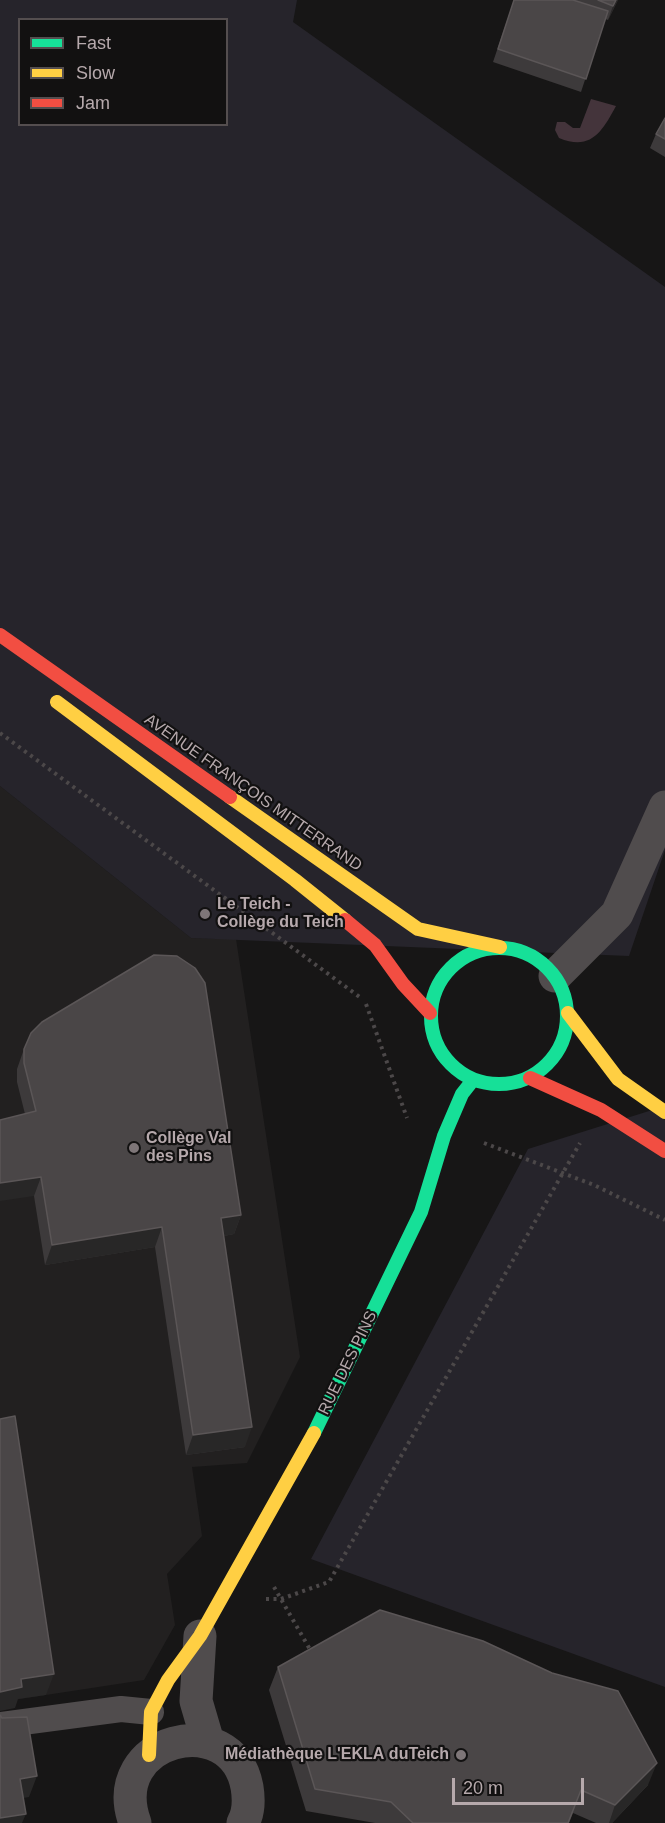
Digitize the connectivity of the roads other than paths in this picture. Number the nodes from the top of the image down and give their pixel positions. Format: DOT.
graph roads {
  1 [pos="0,635"];
  2 [pos="48,694"];
  3 [pos="665,807"];
  4 [pos="500,947"];
  5 [pos="555,976"];
  6 [pos="430,1013"];
  7 [pos="568,1013"];
  8 [pos="530,1078"];
  9 [pos="472,1080"];
  10 [pos="665,1112"];
  11 [pos="665,1151"];
  12 [pos="200,1636"];
  13 [pos="151,1712"];
  14 [pos="0,1725"];
  15 [pos="208,1742"];
  16 [pos="149,1755"];
  17 [pos="135,1823"];
  18 [pos="243,1823"];
  1 -- 4 [label="main road, AVENUE FRANÇOIS MITTERRAND"];
  2 -- 6 [label="main road"];
  3 -- 5 [label="street"];
  4 -- 5 [label="main road"];
  4 -- 6 [label="main road"];
  5 -- 7 [label="main road"];
  6 -- 9 [label="main road"];
  7 -- 8 [label="main road"];
  7 -- 10 [label="main road"];
  8 -- 9 [label="main road"];
  8 -- 11 [label="main road"];
  9 -- 12 [label="main road, RUE DES PINS"];
  12 -- 13 [label="main road, RUE DES PINS"];
  12 -- 15 [label="street, RUE DES PINS"];
  13 -- 14 [label="lane"];
  13 -- 16 [label="main road, RUE DES PINS"];
  15 -- 16 [label="street"];
  15 -- 18 [label="street"];
  16 -- 17 [label="street"];
}
